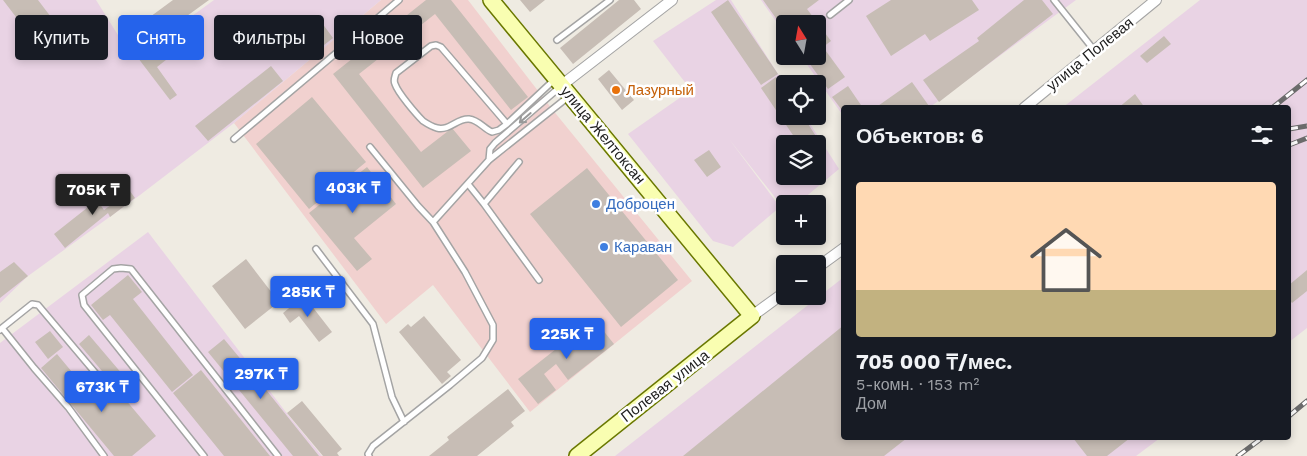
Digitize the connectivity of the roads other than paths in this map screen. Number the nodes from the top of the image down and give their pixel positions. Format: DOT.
graph roads {
  1 [pos="398,0"];
  2 [pos="491,0"];
  3 [pos="610,0"];
  4 [pos="850,0"];
  5 [pos="1054,0"];
  6 [pos="1156,0"];
  7 [pos="666,2"];
  8 [pos="830,15"];
  9 [pos="557,40"];
  10 [pos="1094,50"];
  11 [pos="562,86"];
  12 [pos="1028,105"];
  13 [pos="507,124"];
  14 [pos="234,139"];
  15 [pos="370,147"];
  16 [pos="489,160"];
  17 [pos="519,162"];
  18 [pos="468,184"];
  19 [pos="484,204"];
  20 [pos="433,222"];
  21 [pos="316,249"];
  22 [pos="841,250"];
  23 [pos="826,262"];
  24 [pos="539,280"];
  25 [pos="776,299"];
  26 [pos="752,316"];
  27 [pos="1,329"];
  28 [pos="103,382"];
  29 [pos="404,422"];
  30 [pos="104,456"];
  31 [pos="204,456"];
  32 [pos="278,456"];
  33 [pos="369,456"];
  34 [pos="577,456"];
  1 -- 14 [label="lane"];
  2 -- 11 [label="street, улица Желтоксан"];
  3 -- 9 [label="lane"];
  4 -- 8 [label="lane"];
  5 -- 10 [label="lane"];
  6 -- 10 [label="street, улица Полевая"];
  7 -- 11 [label="street"];
  10 -- 12 [label="street, улица Полевая"];
  11 -- 13 [label="lane"];
  11 -- 16 [label="lane"];
  11 -- 16 [label="lane, one-way"];
  11 -- 26 [label="street, улица Желтоксан"];
  13 -- 13 [label="lane"];
  15 -- 20 [label="lane"];
  16 -- 18 [label="lane"];
  17 -- 19 [label="lane"];
  18 -- 19 [label="lane"];
  18 -- 20 [label="lane"];
  19 -- 24 [label="lane"];
  20 -- 29 [label="lane"];
  21 -- 29 [label="lane"];
  22 -- 23 [label="street"];
  25 -- 26 [label="street"];
  26 -- 34 [label="street, Полевая улица"];
  27 -- 28 [label="lane"];
  27 -- 30 [label="lane"];
  29 -- 33 [label="lane"];
  31 -- 32 [label="lane"];
}
